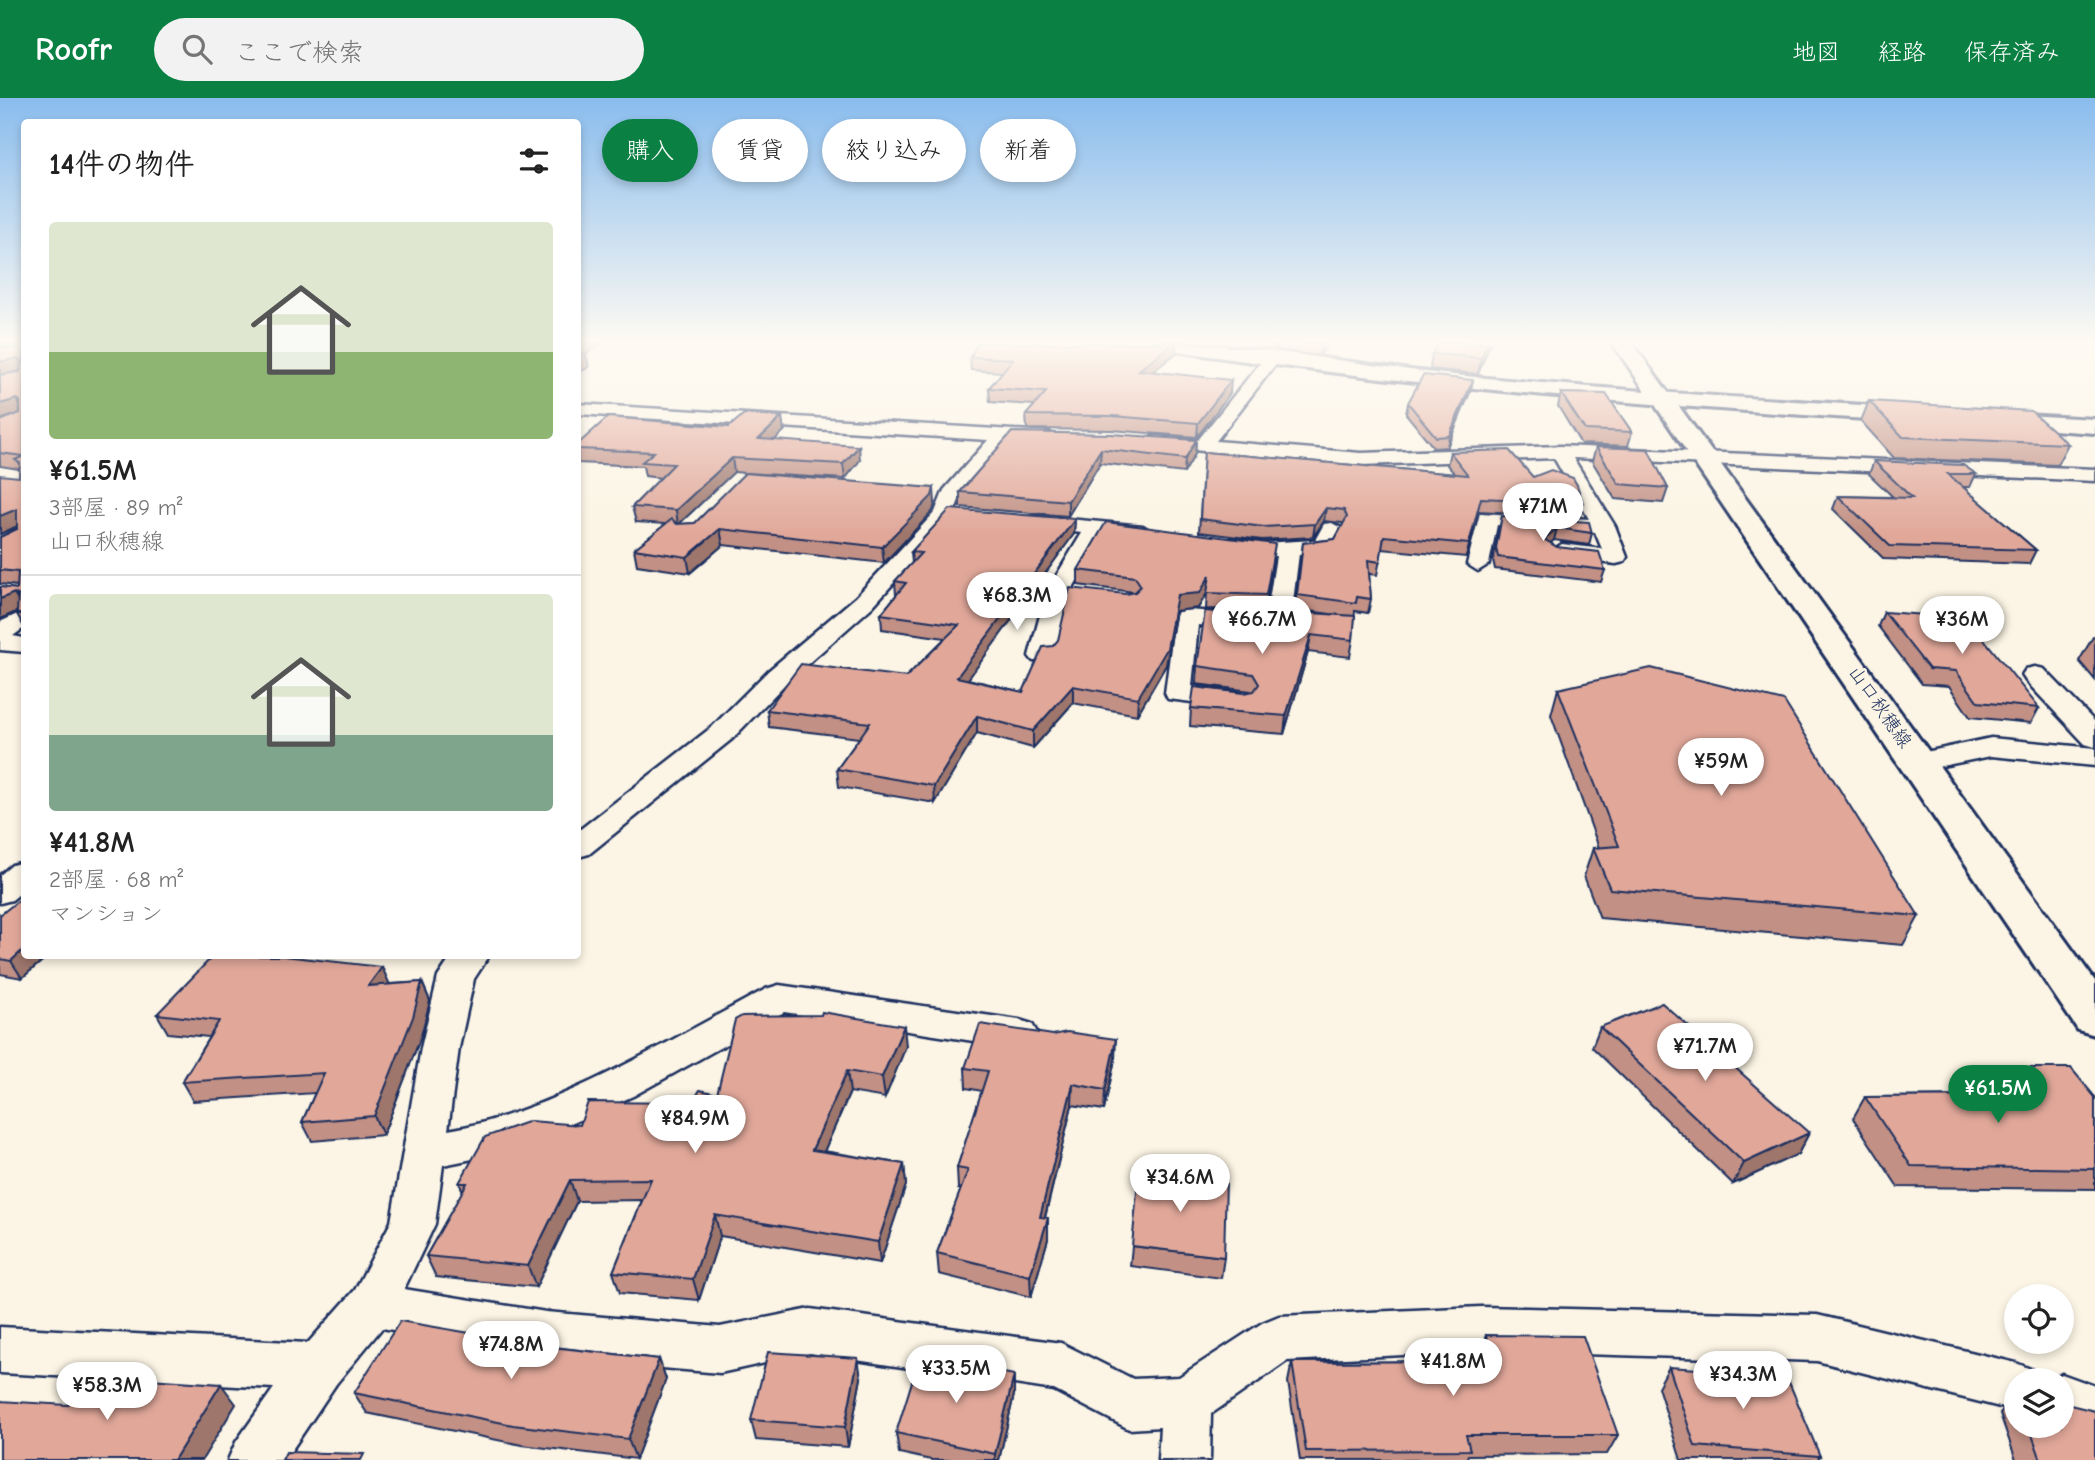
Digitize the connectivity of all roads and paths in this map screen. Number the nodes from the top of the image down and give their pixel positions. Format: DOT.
graph roads {
  1 [pos="1234,407"];
  2 [pos="1667,407"];
  3 [pos="1779,407"];
  4 [pos="581,409"];
  5 [pos="1941,417"];
  6 [pos="1969,418"];
  7 [pos="2095,426"];
  8 [pos="1001,437"];
  9 [pos="1070,438"];
  10 [pos="1137,441"];
  11 [pos="1203,446"];
  12 [pos="1560,452"];
  13 [pos="1703,456"];
  14 [pos="2095,475"];
  15 [pos="925,492"];
  16 [pos="948,504"];
  17 [pos="972,517"];
  18 [pos="1014,520"];
  19 [pos="1604,526"];
  20 [pos="1097,527"];
  21 [pos="1332,529"];
  22 [pos="1165,536"];
  23 [pos="1214,542"];
  24 [pos="1288,549"];
  25 [pos="1554,550"];
  26 [pos="1478,564"];
  27 [pos="1058,593"];
  28 [pos="1085,596"];
  29 [pos="1279,617"];
  30 [pos="21,620"];
  31 [pos="1306,620"];
  32 [pos="0,633"];
  33 [pos="0,642"];
  34 [pos="21,645"];
  35 [pos="1042,656"];
  36 [pos="2035,675"];
  37 [pos="1241,700"];
  38 [pos="2095,738"];
  39 [pos="2095,757"];
  40 [pos="1917,762"];
  41 [pos="581,845"];
  42 [pos="21,875"];
  43 [pos="0,892"];
  44 [pos="469,959"];
  45 [pos="2095,1017"];
  46 [pos="1053,1039"];
  47 [pos="427,1151"];
  48 [pos="372,1305"];
  49 [pos="0,1350"];
  50 [pos="319,1367"];
  51 [pos="2004,1384"];
  52 [pos="1185,1401"];
  53 [pos="2074,1403"];
  54 [pos="2095,1411"];
  55 [pos="254,1460"];
  56 [pos="1184,1460"];
  1 -- 11 [label="street"];
  2 -- 13 [label="main road, 山口秋穂線"];
  3 -- 5 [label="main road"];
  4 -- 8 [label="street"];
  6 -- 7 [label="main road"];
  8 -- 9 [label="street"];
  8 -- 16 [label="street"];
  10 -- 11 [label="street"];
  11 -- 12 [label="street"];
  12 -- 13 [label="street"];
  12 -- 19 [label="street"];
  13 -- 14 [label="street"];
  13 -- 40 [label="main road, 山口秋穂線"];
  15 -- 16 [label="street"];
  16 -- 17 [label="street"];
  16 -- 41 [label="street"];
  18 -- 20 [label="street"];
  19 -- 25 [label="street"];
  19 -- 26 [label="street"];
  20 -- 22 [label="street"];
  20 -- 27 [label="street"];
  21 -- 24 [label="street"];
  23 -- 24 [label="street"];
  24 -- 29 [label="street"];
  27 -- 28 [label="street"];
  27 -- 35 [label="street"];
  29 -- 31 [label="street"];
  29 -- 37 [label="street"];
  30 -- 32 [label="street"];
  33 -- 34 [label="street"];
  36 -- 38 [label="street"];
  39 -- 40 [label="street"];
  40 -- 45 [label="main road, 山口秋穂線"];
  42 -- 43 [label="street"];
  44 -- 47 [label="street"];
  46 -- 47 [label="street"];
  47 -- 48 [label="street"];
  48 -- 50 [label="street"];
  48 -- 52 [label="street"];
  49 -- 50 [label="street"];
  50 -- 55 [label="street"];
  51 -- 52 [label="street"];
  52 -- 56 [label="street"];
  53 -- 54 [label="street"];
}
